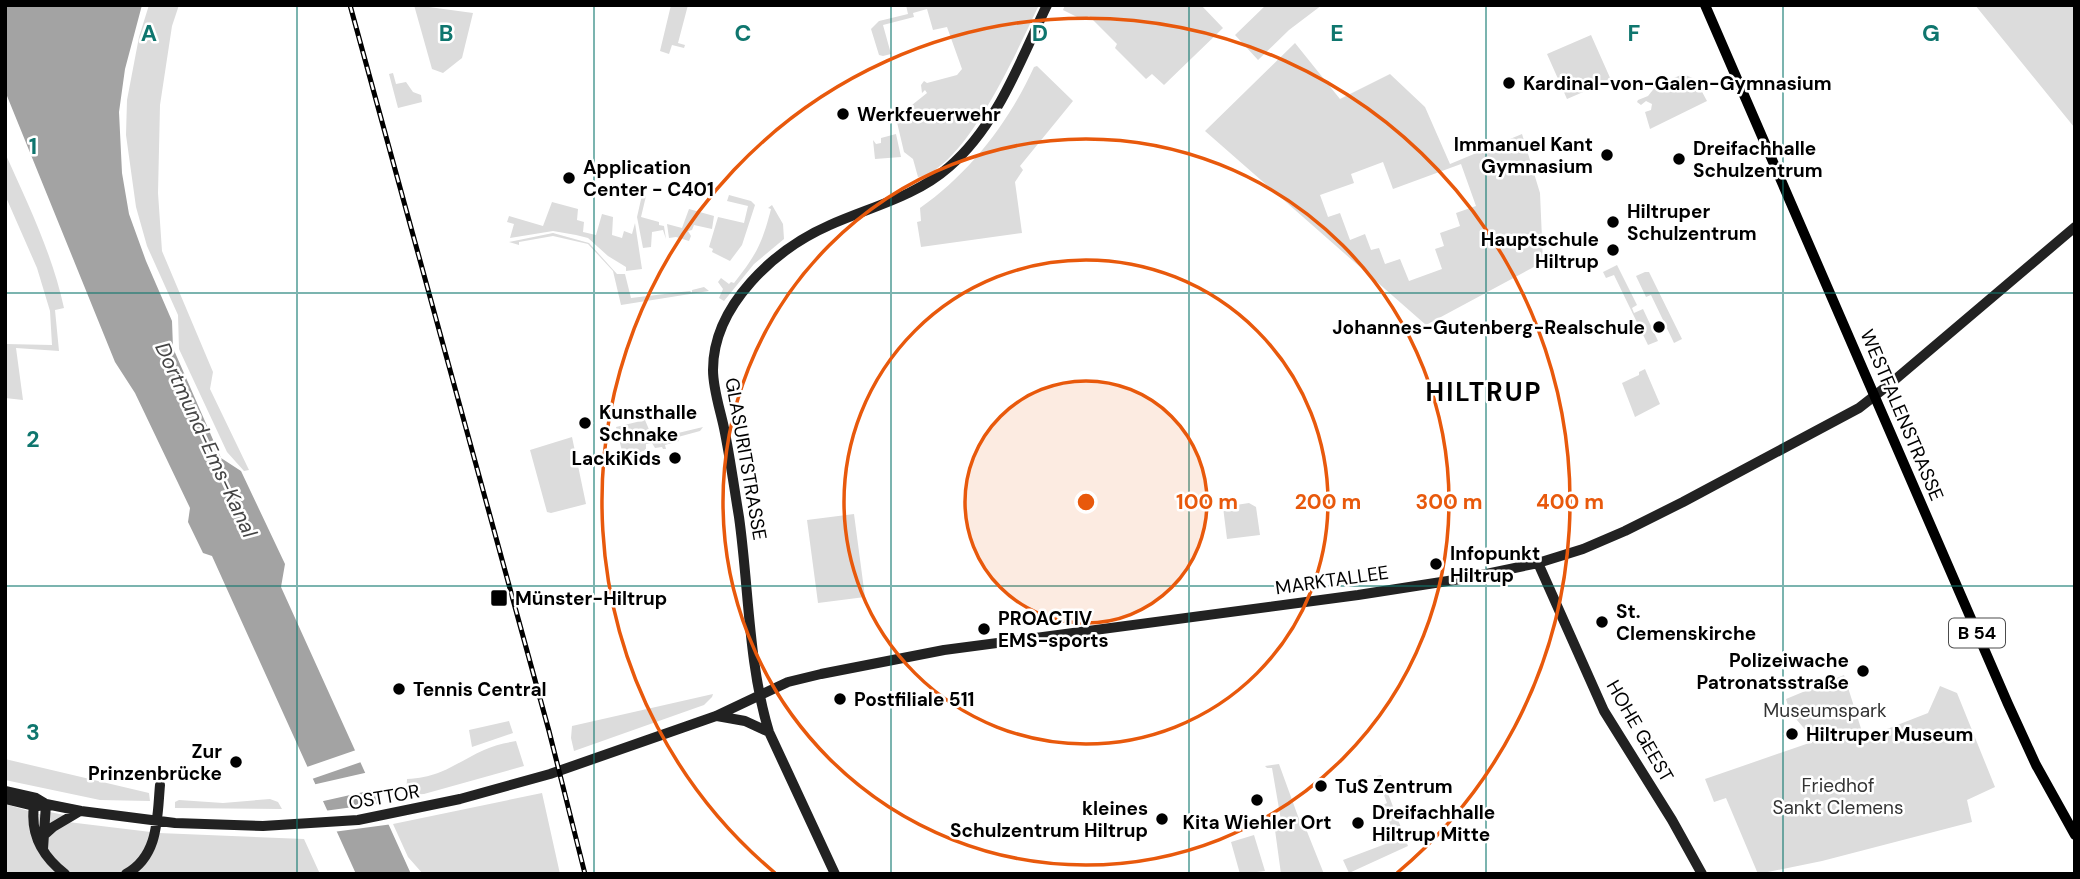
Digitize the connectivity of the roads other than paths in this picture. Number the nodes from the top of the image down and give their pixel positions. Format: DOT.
graph roads {
  1 [pos="1047,5"];
  2 [pos="1705,5"];
  3 [pos="2075,226"];
  4 [pos="1874,397"];
  5 [pos="1538,563"];
  6 [pos="761,695"];
  7 [pos="716,716"];
  8 [pos="769,732"];
  9 [pos="160,785"];
  10 [pos="5,791"];
  11 [pos="5,799"];
  12 [pos="46,804"];
  13 [pos="34,807"];
  14 [pos="81,811"];
  15 [pos="2075,835"];
  16 [pos="43,836"];
  17 [pos="43,850"];
  18 [pos="65,874"];
  19 [pos="125,874"];
  20 [pos="835,874"];
  21 [pos="1702,874"];
  1 -- 6 [label="main road, GLASURITSTRASSE"];
  2 -- 4 [label="main road, WESTFALENSTRASSE / B 54"];
  3 -- 4 [label="main road, MARKTALLEE"];
  4 -- 5 [label="main road, MARKTALLEE"];
  4 -- 15 [label="main road, WESTFALENSTRASSE / B 54"];
  5 -- 6 [label="main road, MARKTALLEE"];
  5 -- 21 [label="main road, HOHE GEEST"];
  6 -- 7 [label="main road, OSTTOR"];
  6 -- 8 [label="main road, GLASURITSTRASSE"];
  7 -- 8 [label="main road"];
  7 -- 14 [label="main road, OSTTOR"];
  8 -- 20 [label="main road, GLASURITSTRASSE"];
  9 -- 19 [label="main road"];
  10 -- 12 [label="main road, OSTTOR"];
  11 -- 13 [label="main road, OSTTOR"];
  12 -- 13 [label="main road, OSTTOR"];
  12 -- 14 [label="main road, OSTTOR"];
  12 -- 16 [label="main road"];
  13 -- 17 [label="main road"];
  14 -- 16 [label="main road"];
  16 -- 17 [label="main road"];
  17 -- 18 [label="main road"];
}
